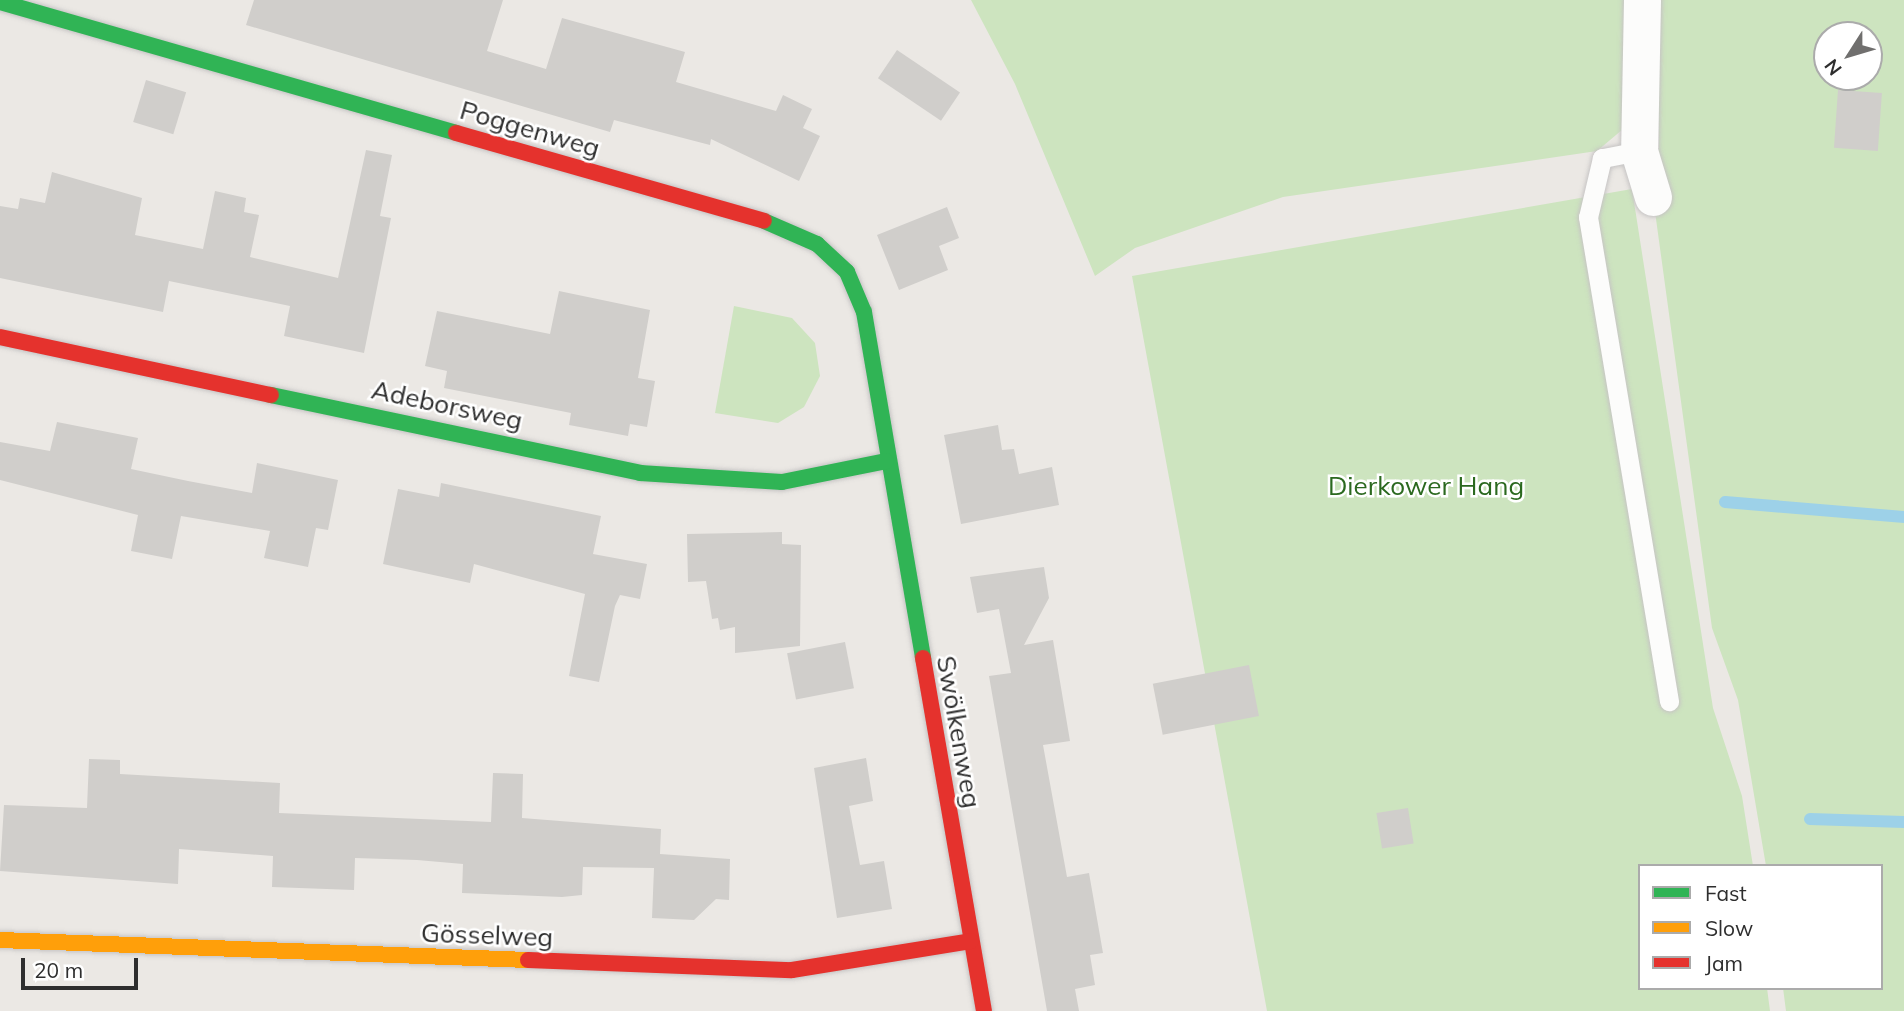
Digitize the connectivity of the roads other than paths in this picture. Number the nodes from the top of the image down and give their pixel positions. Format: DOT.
graph roads {
  1 [pos="1642,0"];
  2 [pos="0,2"];
  3 [pos="1639,151"];
  4 [pos="1653,197"];
  5 [pos="0,337"];
  6 [pos="886,461"];
  7 [pos="1670,701"];
  8 [pos="0,940"];
  9 [pos="971,941"];
  10 [pos="984,1011"];
  1 -- 3 [label="street"];
  2 -- 6 [label="street, Poggenweg"];
  3 -- 4 [label="street"];
  3 -- 7 [label="lane"];
  5 -- 6 [label="street, Adeborsweg"];
  6 -- 9 [label="street, Swölkenweg"];
  8 -- 9 [label="street, Gösselweg"];
  9 -- 10 [label="street, Swölkenweg"];
}
